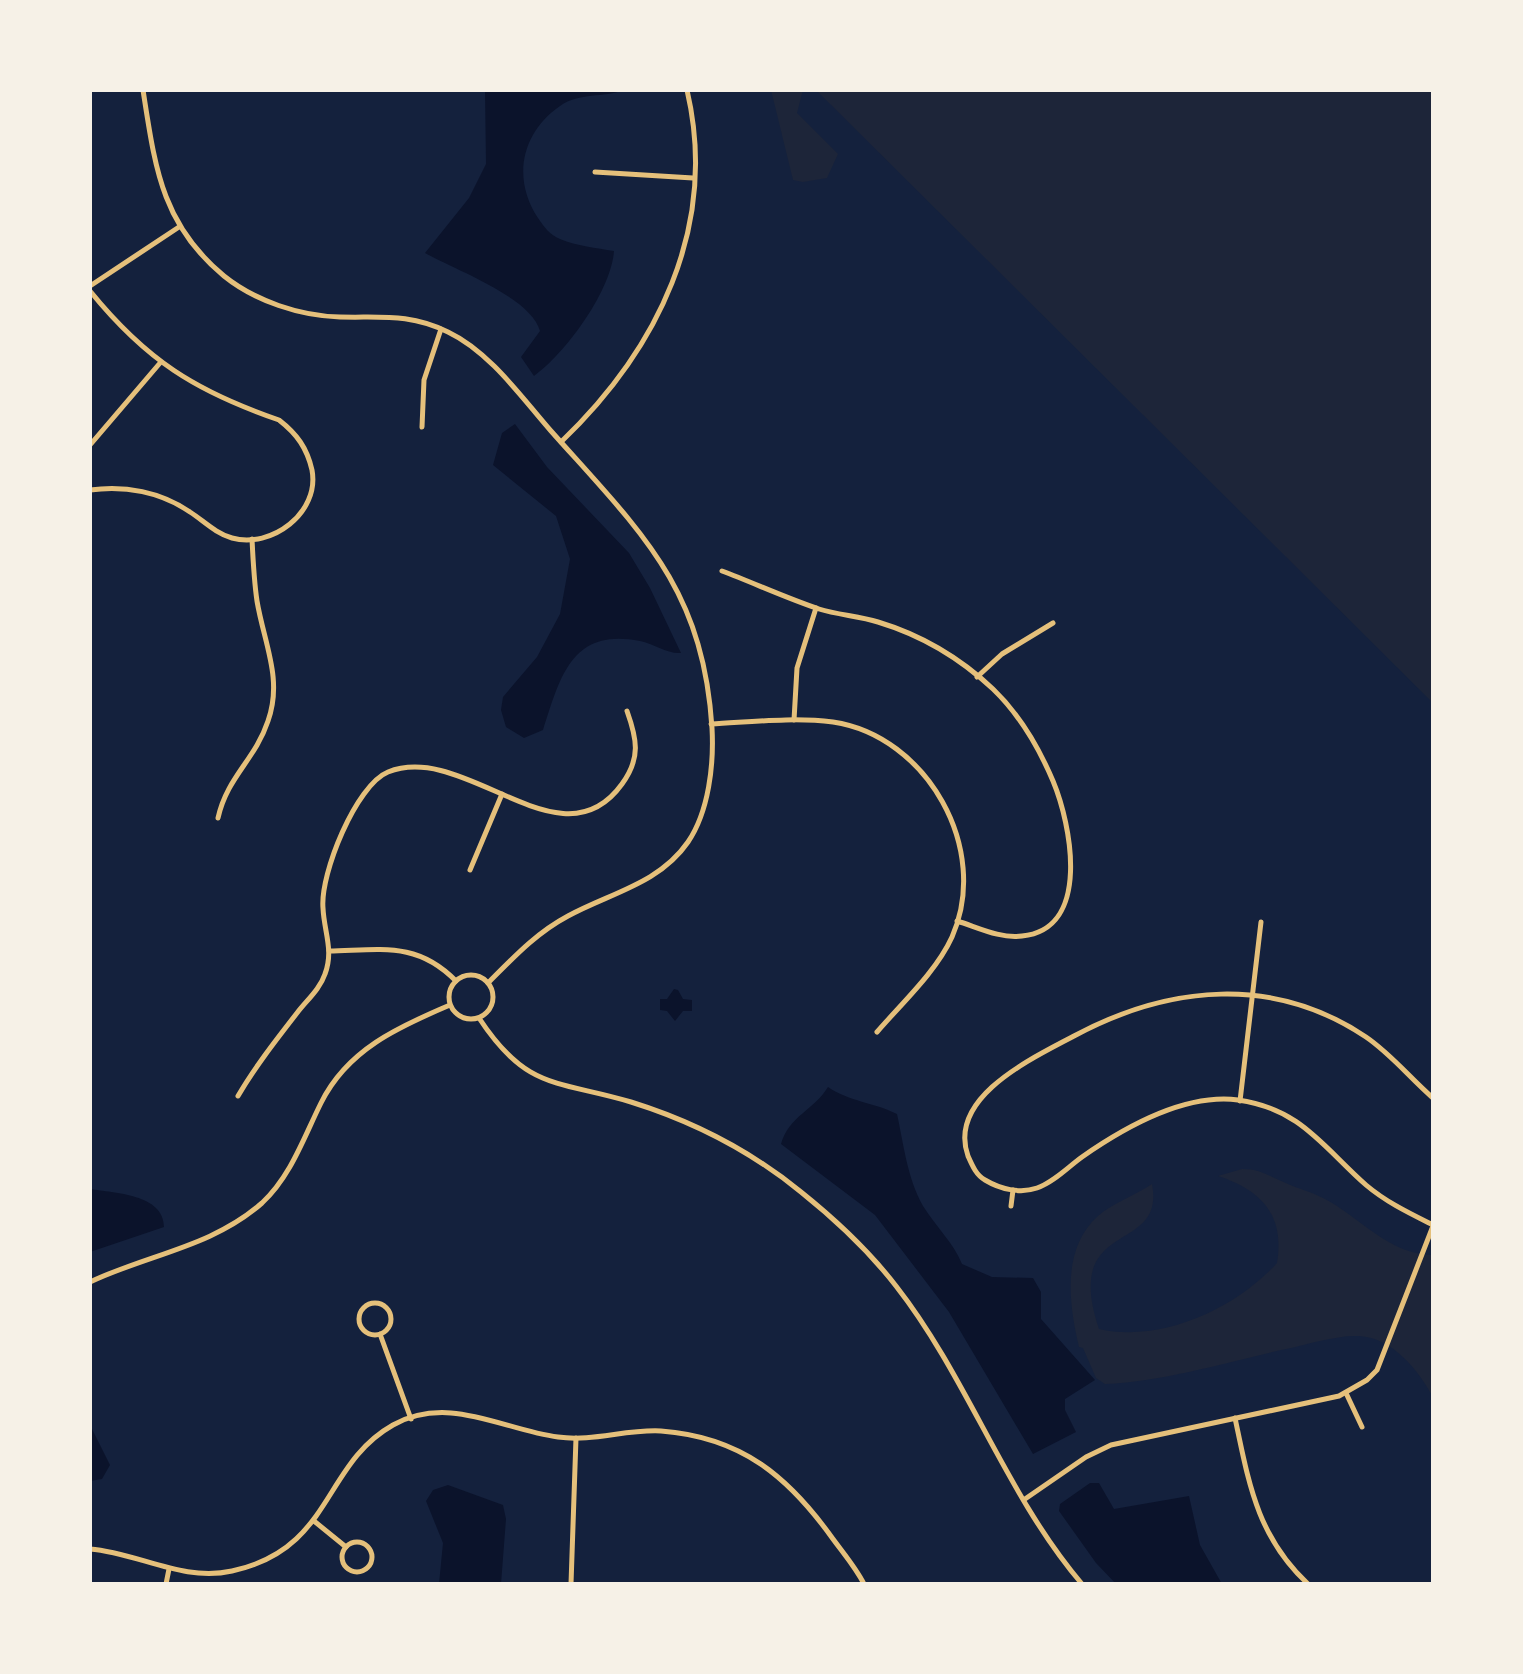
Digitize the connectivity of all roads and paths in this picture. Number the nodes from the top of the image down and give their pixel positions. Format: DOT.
graph roads {
  1 [pos="143,90"];
  2 [pos="687,90"];
  3 [pos="595,172"];
  4 [pos="693,178"];
  5 [pos="179,227"];
  6 [pos="90,288"];
  7 [pos="441,329"];
  8 [pos="160,363"];
  9 [pos="422,427"];
  10 [pos="561,442"];
  11 [pos="90,445"];
  12 [pos="90,490"];
  13 [pos="252,539"];
  14 [pos="722,571"];
  15 [pos="816,608"];
  16 [pos="1053,623"];
  17 [pos="977,677"];
  18 [pos="627,711"];
  19 [pos="794,720"];
  20 [pos="711,724"];
  21 [pos="502,793"];
  22 [pos="218,818"];
  23 [pos="470,870"];
  24 [pos="957,921"];
  25 [pos="1261,922"];
  26 [pos="329,951"];
  27 [pos="456,981"];
  28 [pos="488,983"];
  29 [pos="1253,994"];
  30 [pos="450,1005"];
  31 [pos="479,1018"];
  32 [pos="877,1032"];
  33 [pos="238,1096"];
  34 [pos="1433,1098"];
  35 [pos="1240,1101"];
  36 [pos="1013,1190"];
  37 [pos="1011,1206"];
  38 [pos="1433,1226"];
  39 [pos="90,1282"];
  40 [pos="380,1334"];
  41 [pos="1346,1393"];
  42 [pos="1235,1418"];
  43 [pos="411,1419"];
  44 [pos="1362,1427"];
  45 [pos="576,1438"];
  46 [pos="1025,1499"];
  47 [pos="314,1521"];
  48 [pos="346,1547"];
  49 [pos="90,1549"];
  50 [pos="169,1569"];
  51 [pos="166,1584"];
  52 [pos="571,1584"];
  53 [pos="864,1584"];
  54 [pos="1082,1584"];
  55 [pos="1308,1584"];
  1 -- 5 [label="street"];
  2 -- 4 [label="street"];
  3 -- 4 [label="street"];
  4 -- 10 [label="street"];
  5 -- 6 [label="street"];
  5 -- 7 [label="street"];
  6 -- 8 [label="street"];
  7 -- 9 [label="street"];
  7 -- 10 [label="street"];
  8 -- 11 [label="street"];
  8 -- 13 [label="street"];
  10 -- 20 [label="street"];
  12 -- 13 [label="street"];
  13 -- 22 [label="street"];
  14 -- 15 [label="street"];
  15 -- 17 [label="street"];
  15 -- 19 [label="street"];
  16 -- 17 [label="street"];
  17 -- 24 [label="street"];
  18 -- 21 [label="street"];
  19 -- 20 [label="street"];
  19 -- 24 [label="street"];
  20 -- 28 [label="street"];
  21 -- 23 [label="street"];
  21 -- 26 [label="street"];
  24 -- 32 [label="street"];
  25 -- 29 [label="street"];
  26 -- 27 [label="street"];
  26 -- 33 [label="street"];
  27 -- 28 [label="street"];
  27 -- 30 [label="street"];
  28 -- 31 [label="street"];
  29 -- 34 [label="street"];
  29 -- 35 [label="street"];
  29 -- 36 [label="street"];
  30 -- 31 [label="street"];
  30 -- 39 [label="street"];
  31 -- 46 [label="street"];
  35 -- 36 [label="street"];
  35 -- 38 [label="street"];
  36 -- 37 [label="street"];
  38 -- 41 [label="street"];
  40 -- 40 [label="street"];
  40 -- 43 [label="street"];
  41 -- 42 [label="street"];
  41 -- 44 [label="street"];
  42 -- 46 [label="street"];
  42 -- 55 [label="street"];
  43 -- 45 [label="street"];
  43 -- 47 [label="street"];
  45 -- 52 [label="street"];
  45 -- 53 [label="street"];
  46 -- 54 [label="street"];
  47 -- 48 [label="street"];
  47 -- 50 [label="street"];
  48 -- 48 [label="street"];
  49 -- 50 [label="street"];
  50 -- 51 [label="street"];
}
